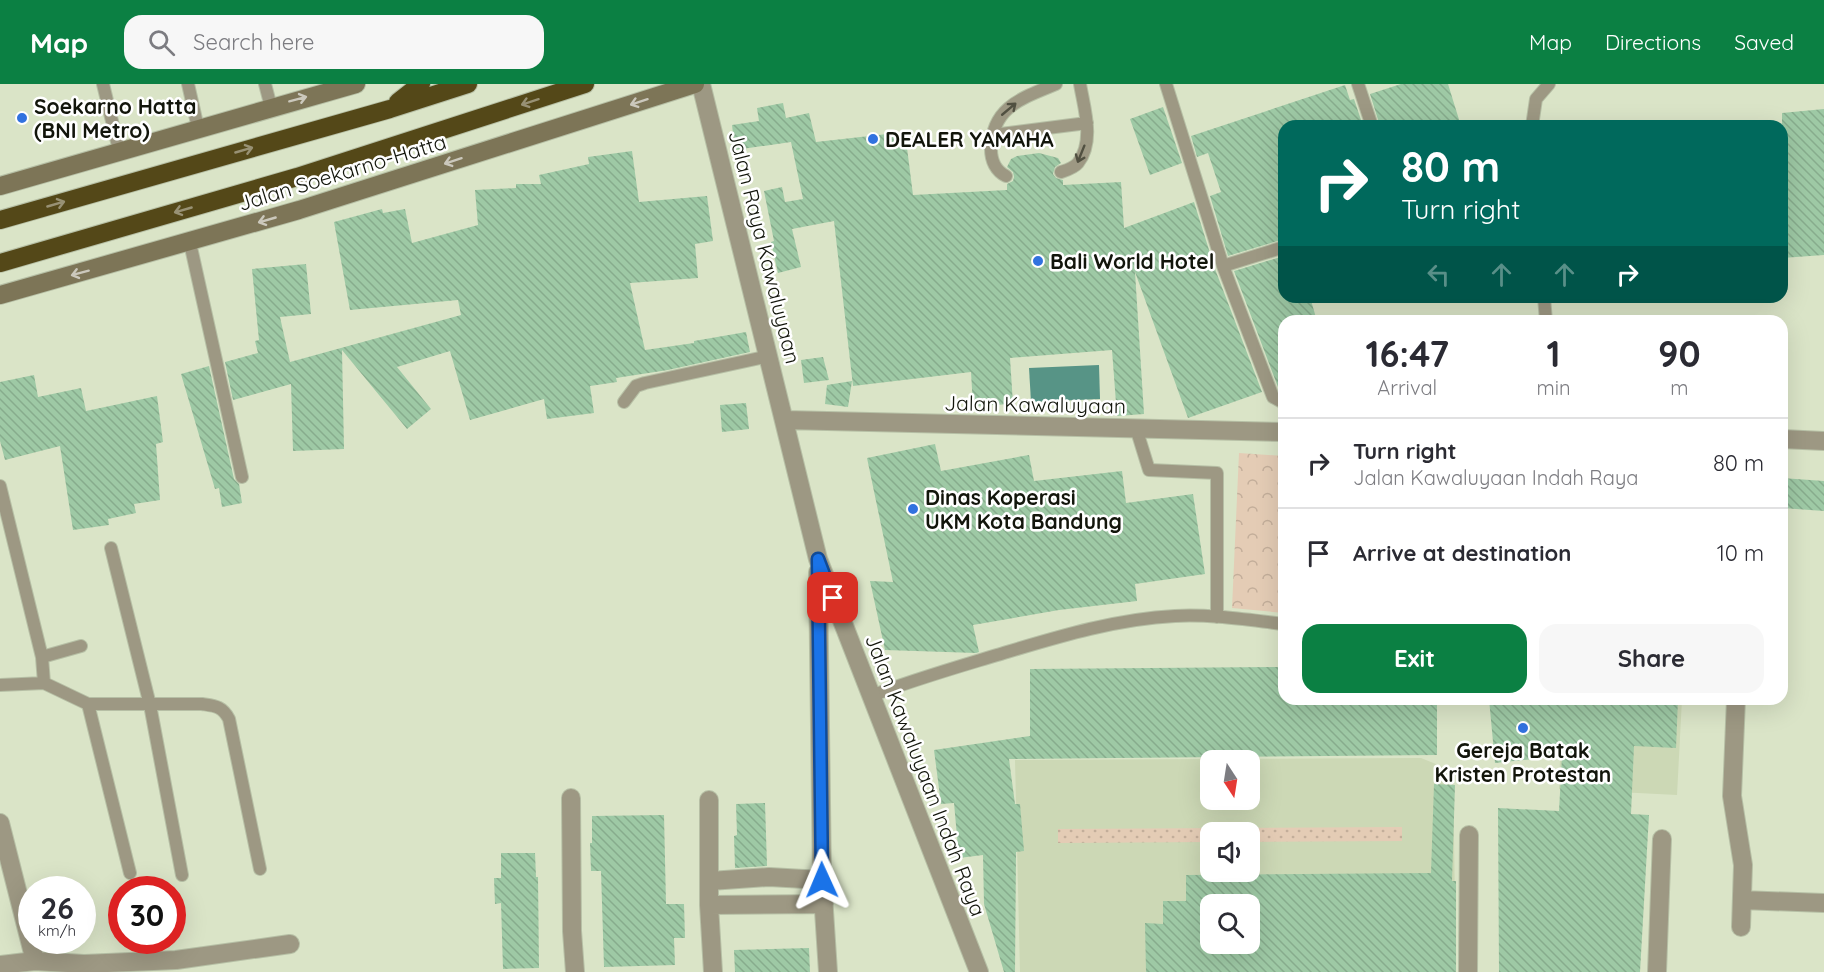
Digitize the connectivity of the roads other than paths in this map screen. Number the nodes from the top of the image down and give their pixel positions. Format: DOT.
graph roads {
  1 [pos="103,84"];
  2 [pos="188,84"];
  3 [pos="265,84"];
  4 [pos="356,84"];
  5 [pos="421,84"];
  6 [pos="468,84"];
  7 [pos="585,84"];
  8 [pos="695,84"];
  9 [pos="701,84"];
  10 [pos="1056,84"];
  11 [pos="1080,84"];
  12 [pos="1166,84"];
  13 [pos="1358,84"];
  14 [pos="1549,84"];
  15 [pos="271,107"];
  16 [pos="390,109"];
  17 [pos="1370,120"];
  18 [pos="1533,120"];
  19 [pos="1087,123"];
  20 [pos="198,128"];
  21 [pos="993,135"];
  22 [pos="119,150"];
  23 [pos="1061,172"];
  24 [pos="1006,177"];
  25 [pos="0,186"];
  26 [pos="0,220"];
  27 [pos="190,243"];
  28 [pos="1278,249"];
  29 [pos="0,263"];
  30 [pos="1224,266"];
  31 [pos="0,295"];
  32 [pos="769,356"];
  33 [pos="1278,400"];
  34 [pos="624,402"];
  35 [pos="785,420"];
  36 [pos="1136,428"];
  37 [pos="1278,432"];
  38 [pos="1788,439"];
  39 [pos="1824,441"];
  40 [pos="242,477"];
  41 [pos="0,486"];
  42 [pos="111,548"];
  43 [pos="818,559"];
  44 [pos="1216,617"];
  45 [pos="1278,623"];
  46 [pos="81,646"];
  47 [pos="42,657"];
  48 [pos="44,683"];
  49 [pos="0,685"];
  50 [pos="871,696"];
  51 [pos="88,704"];
  52 [pos="150,705"];
  53 [pos="1736,705"];
  54 [pos="571,798"];
  55 [pos="709,800"];
  56 [pos="0,823"];
  57 [pos="1469,835"];
  58 [pos="1662,839"];
  59 [pos="260,869"];
  60 [pos="130,873"];
  61 [pos="182,875"];
  62 [pos="822,880"];
  63 [pos="710,881"];
  64 [pos="1742,900"];
  65 [pos="1824,903"];
  66 [pos="824,904"];
  67 [pos="709,905"];
  68 [pos="1741,927"];
  69 [pos="290,944"];
  70 [pos="35,961"];
  71 [pos="0,965"];
  72 [pos="575,972"];
  73 [pos="713,972"];
  74 [pos="828,972"];
  75 [pos="980,972"];
  76 [pos="1468,972"];
  77 [pos="1657,972"];
  1 -- 22 [label="lane"];
  2 -- 20 [label="lane"];
  3 -- 15 [label="lane"];
  15 -- 4 [label="main road, one-way"];
  5 -- 16 [label="highway"];
  6 -- 16 [label="highway"];
  7 -- 29 [label="highway, Jalan Soekarno-Hatta, one-way"];
  8 -- 27 [label="main road, Jalan Soekarno-Hatta, one-way"];
  9 -- 32 [label="street, Jalan Raya Kawaluyaan"];
  21 -- 10 [label="lane, one-way"];
  11 -- 19 [label="lane"];
  12 -- 30 [label="lane"];
  13 -- 17 [label="lane"];
  14 -- 18 [label="lane"];
  15 -- 20 [label="main road"];
  26 -- 16 [label="highway, one-way"];
  19 -- 21 [label="lane"];
  19 -- 23 [label="lane, one-way"];
  20 -- 22 [label="main road"];
  21 -- 24 [label="lane"];
  22 -- 25 [label="main road"];
  27 -- 31 [label="main road, Jalan Soekarno-Hatta, one-way"];
  27 -- 40 [label="lane"];
  28 -- 30 [label="lane"];
  30 -- 33 [label="lane"];
  32 -- 34 [label="lane"];
  32 -- 35 [label="street, Jalan Raya Kawaluyaan"];
  35 -- 36 [label="street, Jalan Kawaluyaan"];
  35 -- 43 [label="street, Jalan Kawaluyaan Indah Raya"];
  36 -- 37 [label="street, Jalan Kawaluyaan"];
  36 -- 44 [label="lane"];
  38 -- 39 [label="street"];
  41 -- 47 [label="lane"];
  42 -- 52 [label="lane"];
  43 -- 50 [label="street, Jalan Kawaluyaan Indah Raya"];
  43 -- 62 [label="street"];
  44 -- 45 [label="lane"];
  44 -- 50 [label="lane"];
  46 -- 47 [label="lane"];
  47 -- 48 [label="lane"];
  48 -- 49 [label="lane"];
  48 -- 51 [label="lane"];
  50 -- 75 [label="street, Jalan Kawaluyaan Indah Raya"];
  51 -- 52 [label="lane"];
  51 -- 60 [label="lane"];
  52 -- 59 [label="lane"];
  52 -- 61 [label="lane"];
  53 -- 64 [label="street"];
  54 -- 72 [label="street"];
  55 -- 63 [label="street"];
  56 -- 70 [label="street"];
  57 -- 76 [label="street"];
  58 -- 77 [label="street"];
  62 -- 63 [label="street"];
  62 -- 66 [label="street"];
  63 -- 67 [label="street"];
  64 -- 65 [label="street"];
  64 -- 68 [label="street"];
  66 -- 67 [label="street"];
  66 -- 74 [label="street"];
  67 -- 73 [label="street"];
  69 -- 70 [label="street"];
  70 -- 71 [label="street"];
}
